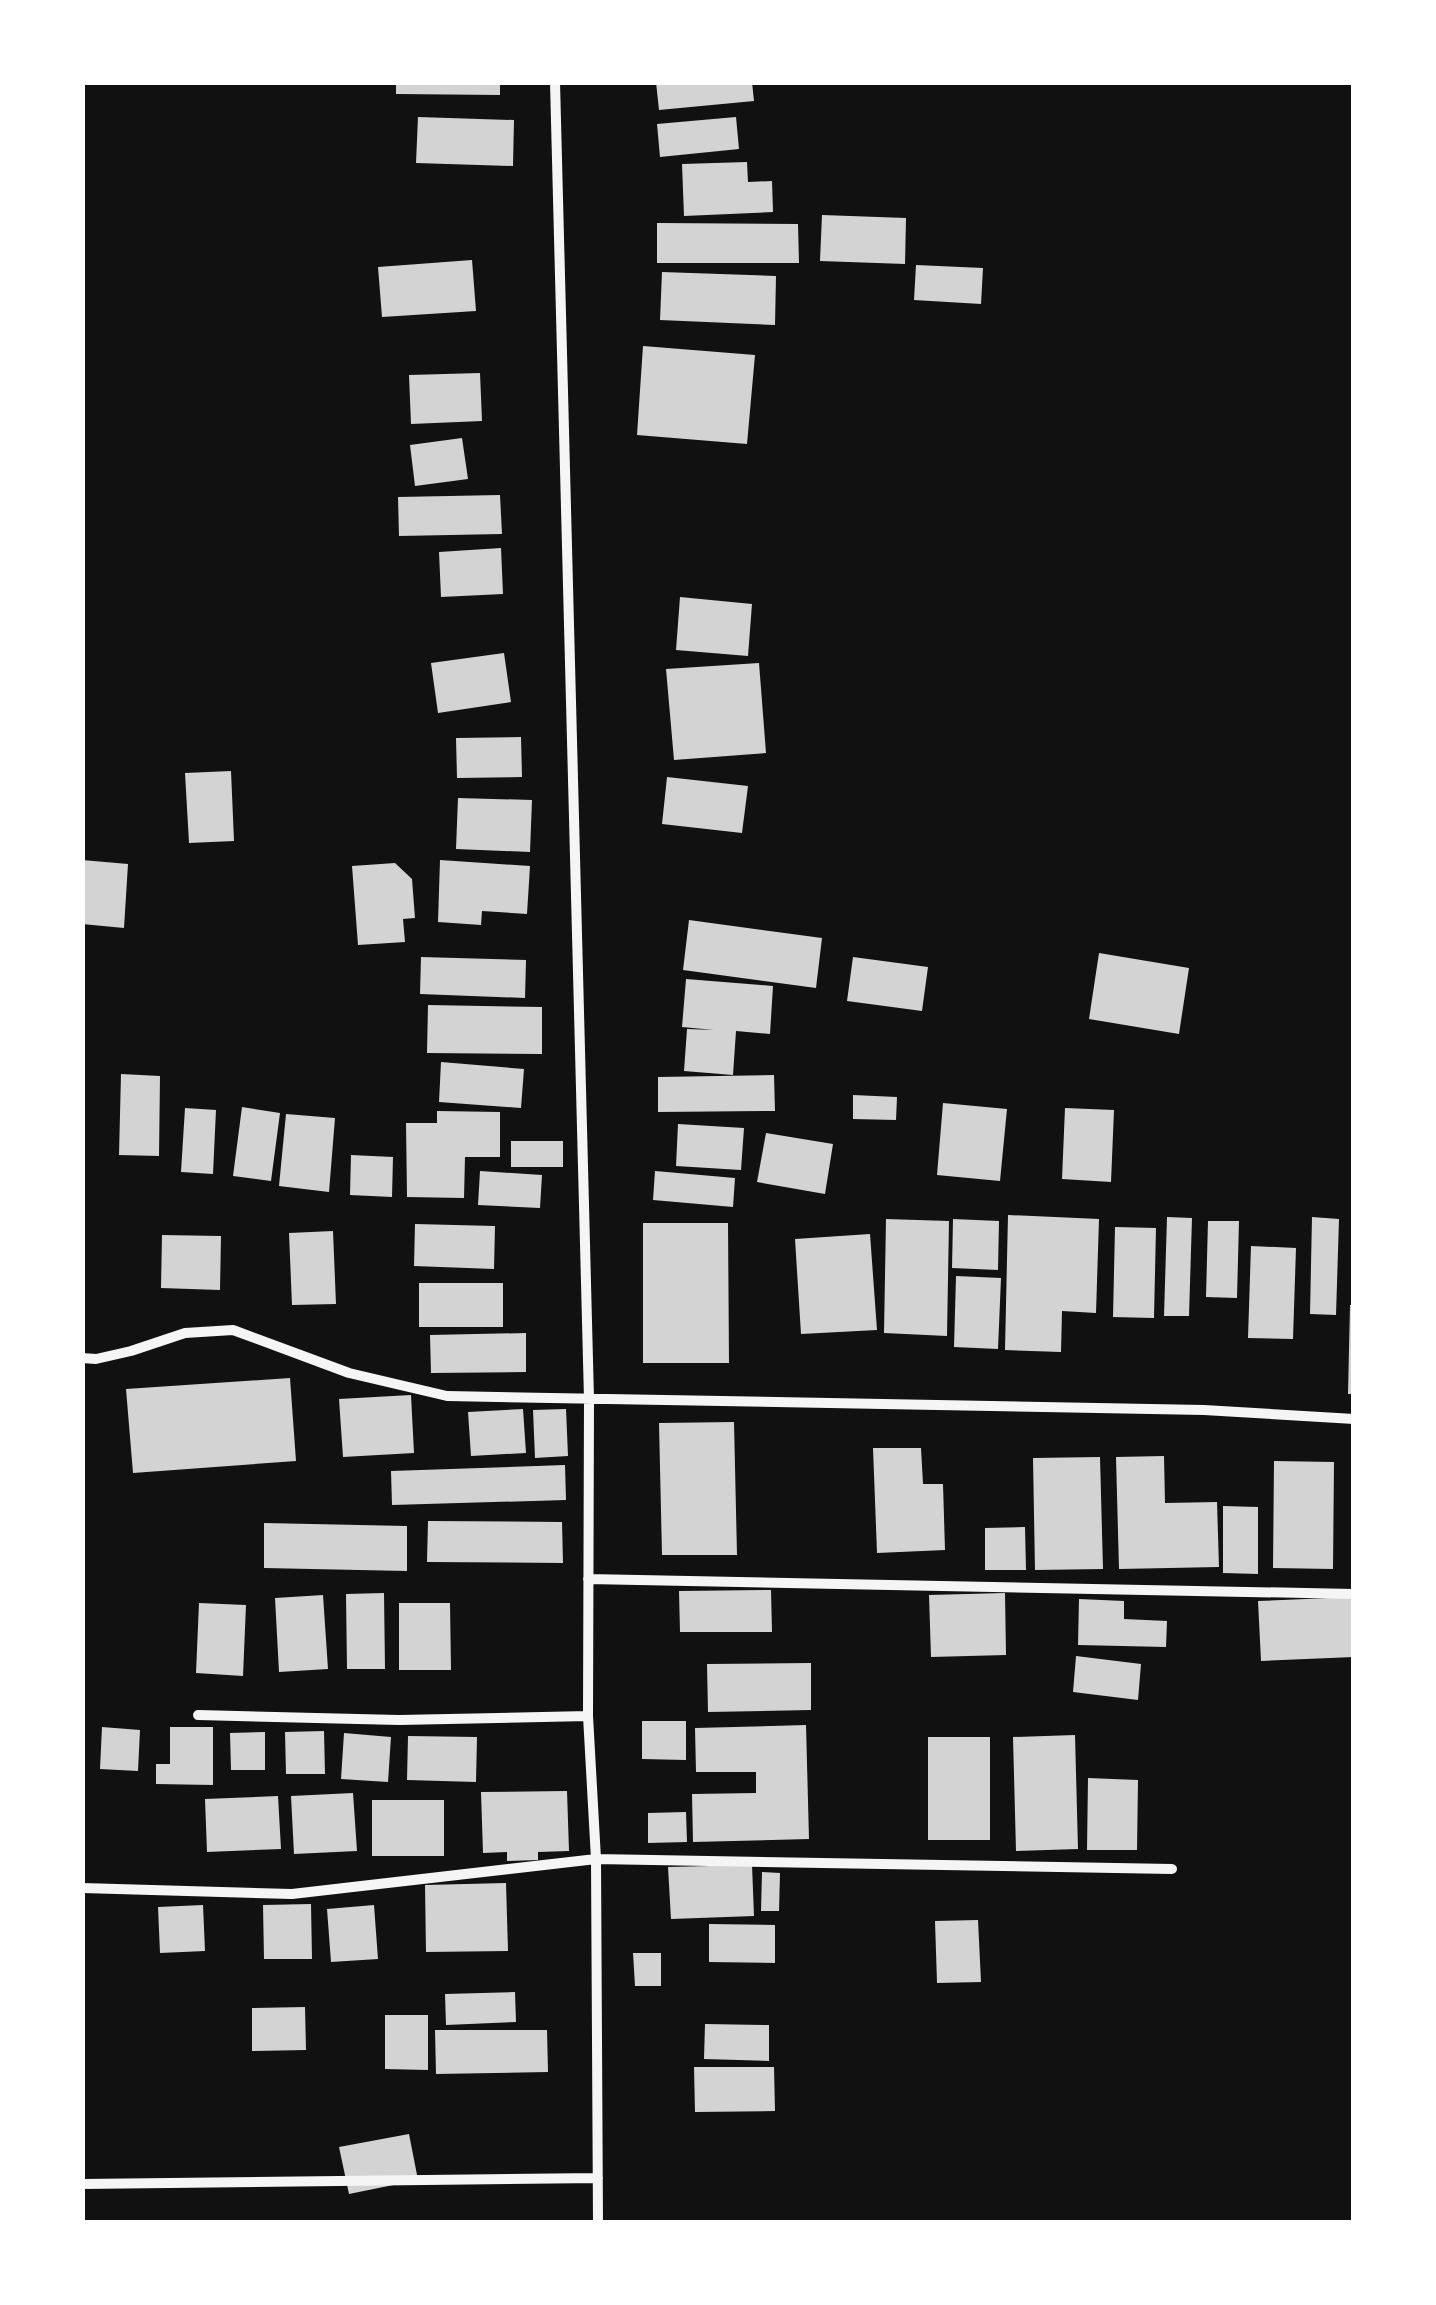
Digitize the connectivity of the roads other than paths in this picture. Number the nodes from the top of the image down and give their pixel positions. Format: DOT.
graph roads {
  1 [pos="555,82"];
  2 [pos="82,1358"];
  3 [pos="589,1399"];
  4 [pos="1354,1419"];
  5 [pos="588,1579"];
  6 [pos="1354,1594"];
  7 [pos="198,1715"];
  8 [pos="588,1716"];
  9 [pos="596,1859"];
  10 [pos="1172,1869"];
  11 [pos="82,1888"];
  12 [pos="598,2178"];
  13 [pos="82,2184"];
  14 [pos="598,2222"];
  1 -- 3 [label="street"];
  2 -- 3 [label="street"];
  3 -- 4 [label="street"];
  3 -- 5 [label="street"];
  5 -- 6 [label="street"];
  5 -- 8 [label="street"];
  7 -- 8 [label="street"];
  8 -- 9 [label="street"];
  9 -- 10 [label="street"];
  9 -- 11 [label="street"];
  9 -- 12 [label="street"];
  12 -- 13 [label="street"];
  12 -- 14 [label="street"];
}
